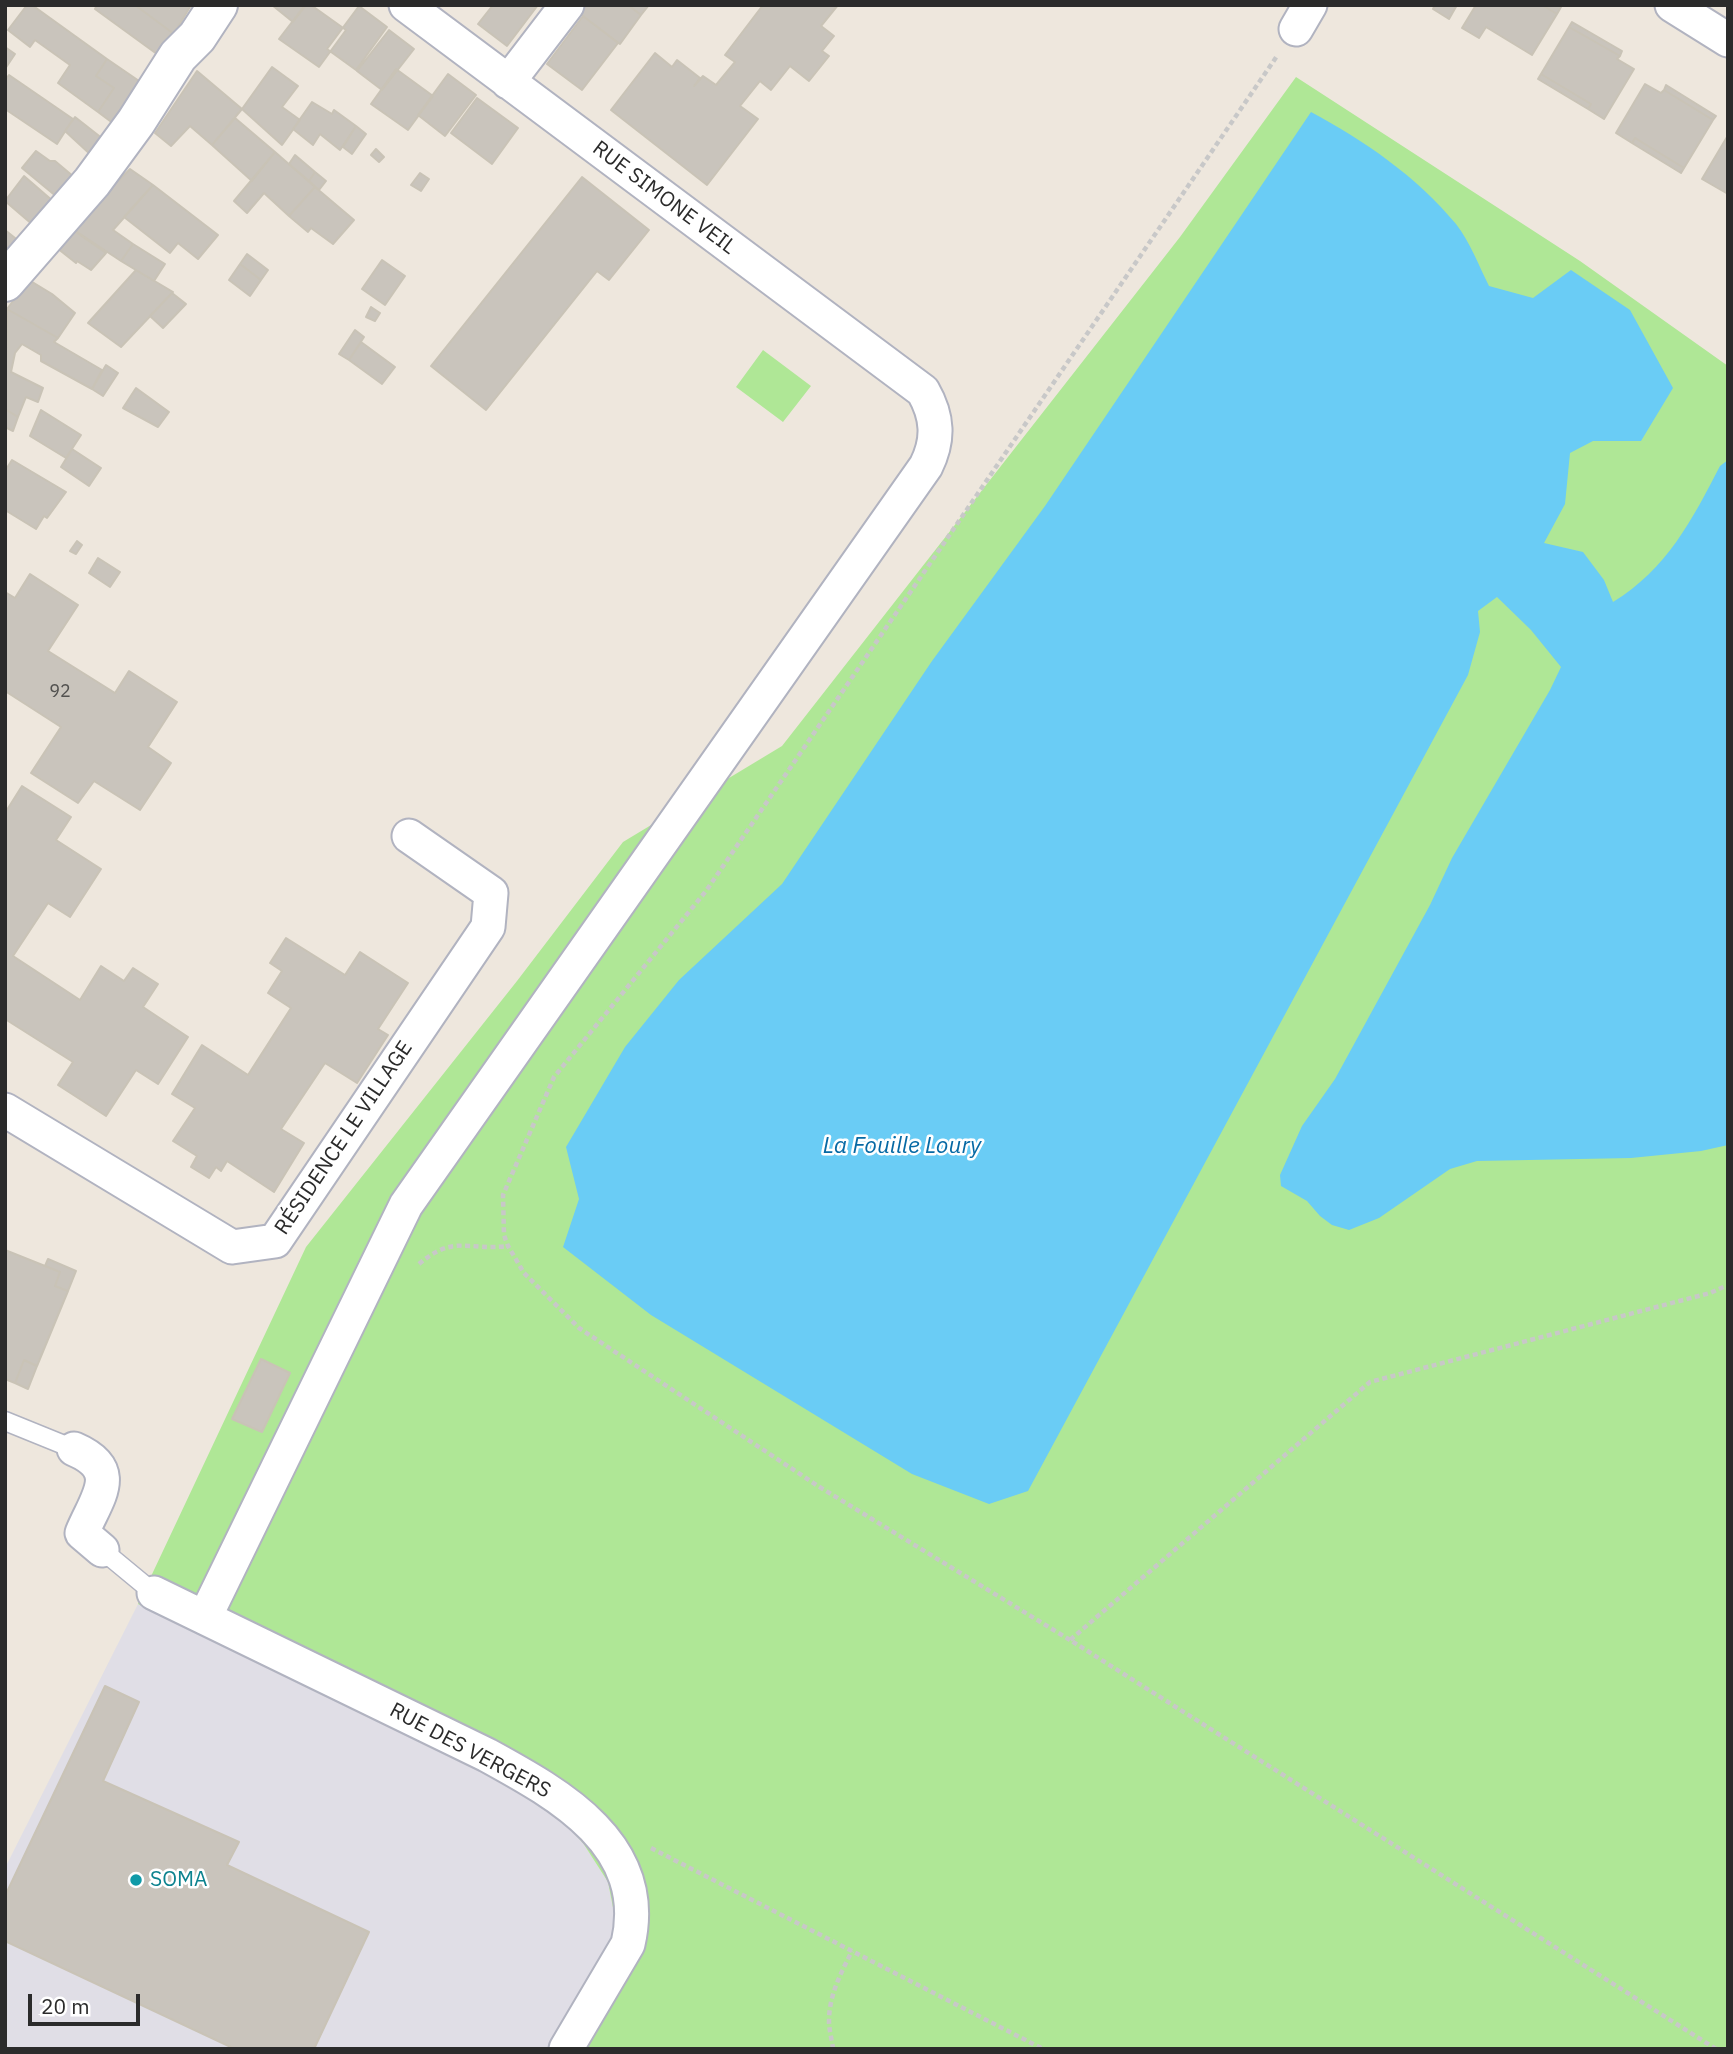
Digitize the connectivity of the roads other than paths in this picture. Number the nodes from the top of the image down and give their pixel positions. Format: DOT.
graph roads {
  1 [pos="218,5"];
  2 [pos="406,5"];
  3 [pos="567,5"];
  4 [pos="1672,5"];
  5 [pos="1728,40"];
  6 [pos="508,82"];
  7 [pos="5,282"];
  8 [pos="409,836"];
  9 [pos="5,1110"];
  10 [pos="5,1421"];
  11 [pos="74,1449"];
  12 [pos="102,1550"];
  13 [pos="154,1593"];
  14 [pos="205,1617"];
  15 [pos="566,2049"];
  1 -- 7 [label="street"];
  2 -- 6 [label="street, RUE SIMONE VEIL"];
  3 -- 6 [label="street"];
  4 -- 5 [label="street"];
  6 -- 14 [label="street, RUE SIMONE VEIL"];
  8 -- 9 [label="street, RÉSIDENCE LE VILLAGE"];
  10 -- 11 [label="lane"];
  11 -- 12 [label="street"];
  12 -- 13 [label="lane"];
  13 -- 14 [label="street, RUE DES VERGERS"];
  14 -- 15 [label="street, RUE DES VERGERS"];
}
